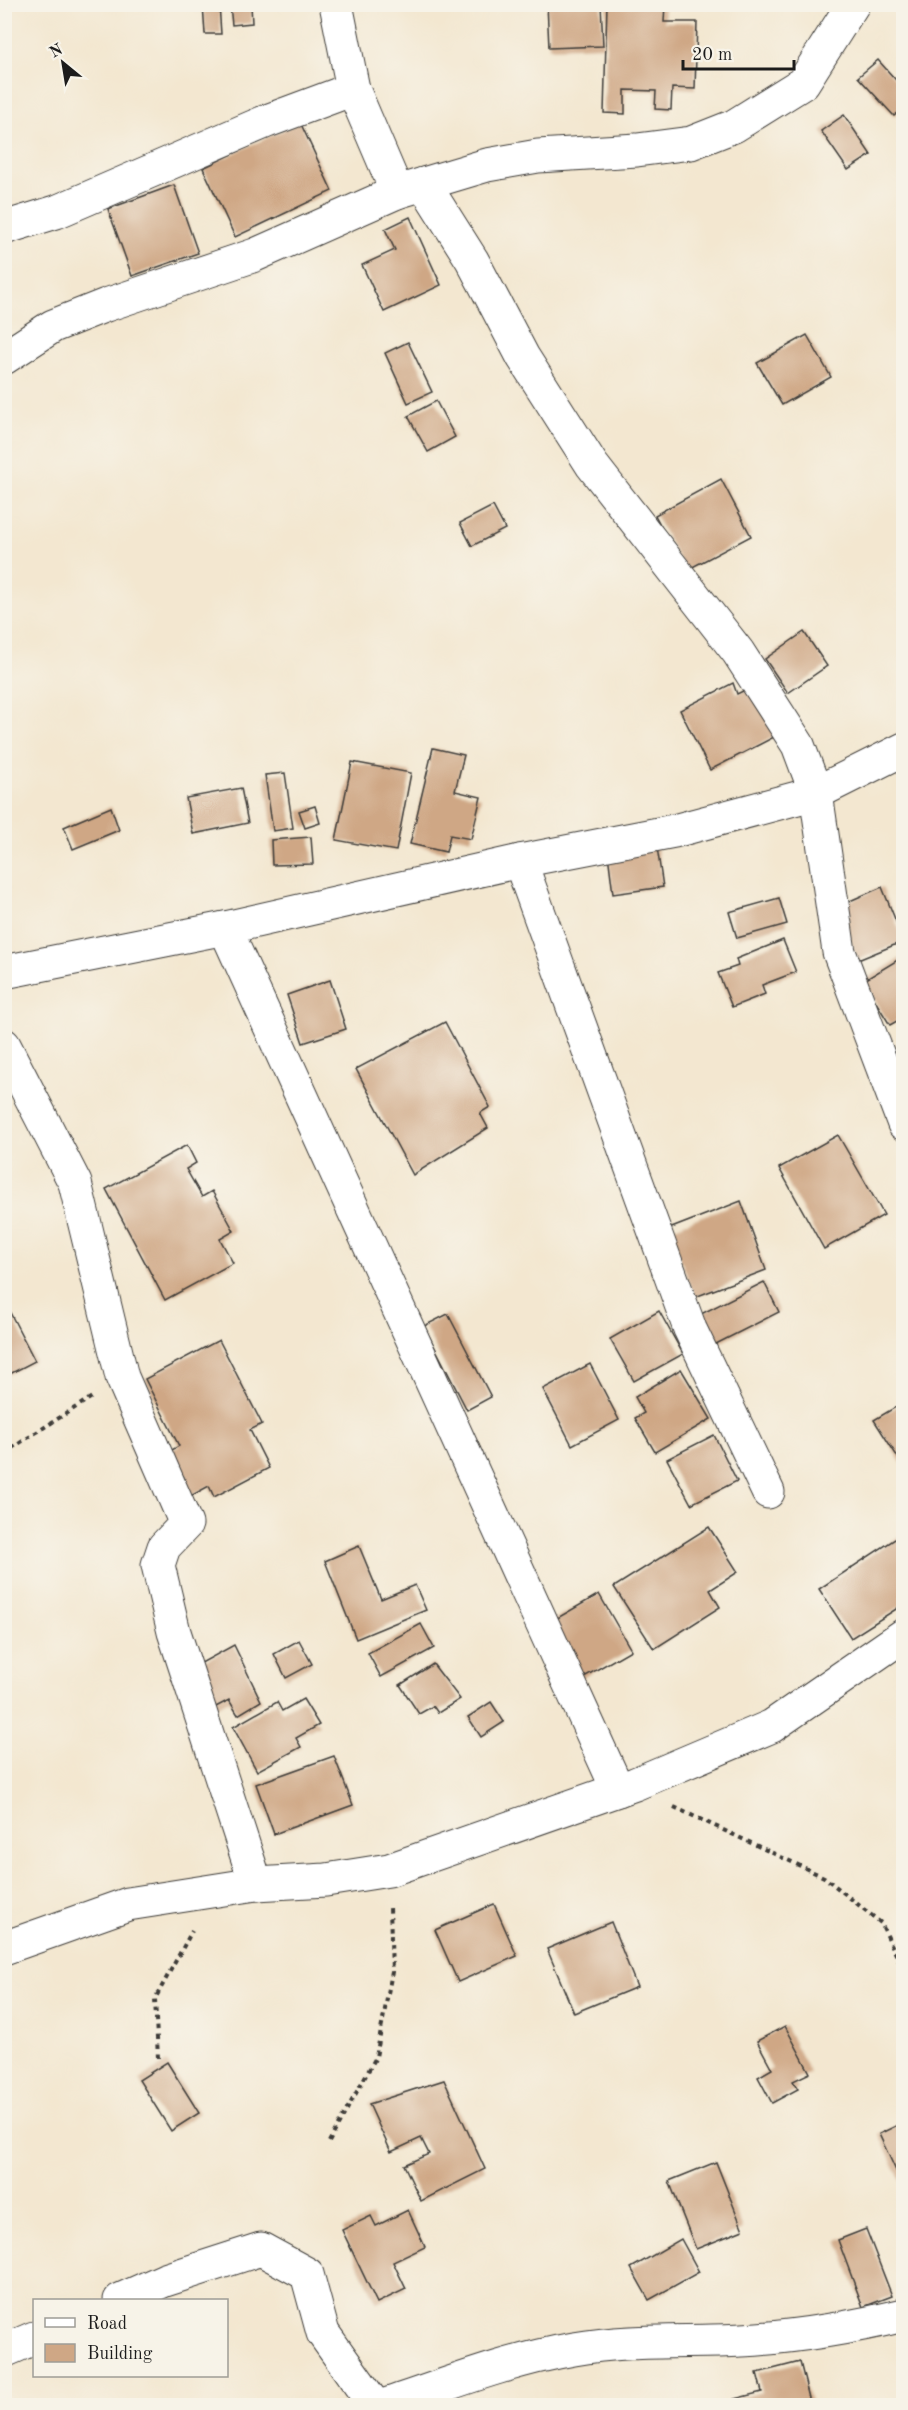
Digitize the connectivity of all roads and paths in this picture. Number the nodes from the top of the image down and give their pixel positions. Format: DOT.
graph roads {
  1 [pos="336,4"];
  2 [pos="853,4"];
  3 [pos="353,89"];
  4 [pos="410,188"];
  5 [pos="4,228"];
  6 [pos="4,358"];
  7 [pos="903,748"];
  8 [pos="816,793"];
  9 [pos="520,861"];
  10 [pos="225,928"];
  11 [pos="4,972"];
  12 [pos="4,1045"];
  13 [pos="903,1124"];
  14 [pos="122,1377"];
  15 [pos="4,1453"];
  16 [pos="768,1492"];
  17 [pos="903,1635"];
  18 [pos="626,1787"];
  19 [pos="389,1870"];
  20 [pos="256,1884"];
  21 [pos="217,1889"];
  22 [pos="4,1948"];
  23 [pos="903,1971"];
  24 [pos="158,2058"];
  25 [pos="329,2142"];
  26 [pos="124,2299"];
  27 [pos="903,2315"];
  28 [pos="33,2338"];
  29 [pos="4,2351"];
  30 [pos="375,2406"];
  31 [pos="383,2406"];
  1 -- 3 [label="street"];
  2 -- 4 [label="street"];
  3 -- 4 [label="street"];
  3 -- 5 [label="street"];
  4 -- 6 [label="street"];
  4 -- 8 [label="street"];
  7 -- 8 [label="street"];
  8 -- 9 [label="street"];
  8 -- 13 [label="street"];
  9 -- 10 [label="street"];
  9 -- 16 [label="street"];
  10 -- 11 [label="street"];
  10 -- 18 [label="street"];
  12 -- 14 [label="street"];
  14 -- 15 [label="path"];
  14 -- 20 [label="street"];
  17 -- 18 [label="street"];
  18 -- 19 [label="street"];
  18 -- 23 [label="path"];
  19 -- 20 [label="street"];
  19 -- 25 [label="path"];
  20 -- 21 [label="street"];
  21 -- 22 [label="street"];
  21 -- 24 [label="path"];
  26 -- 30 [label="street"];
  27 -- 31 [label="street"];
  28 -- 29 [label="street"];
}
